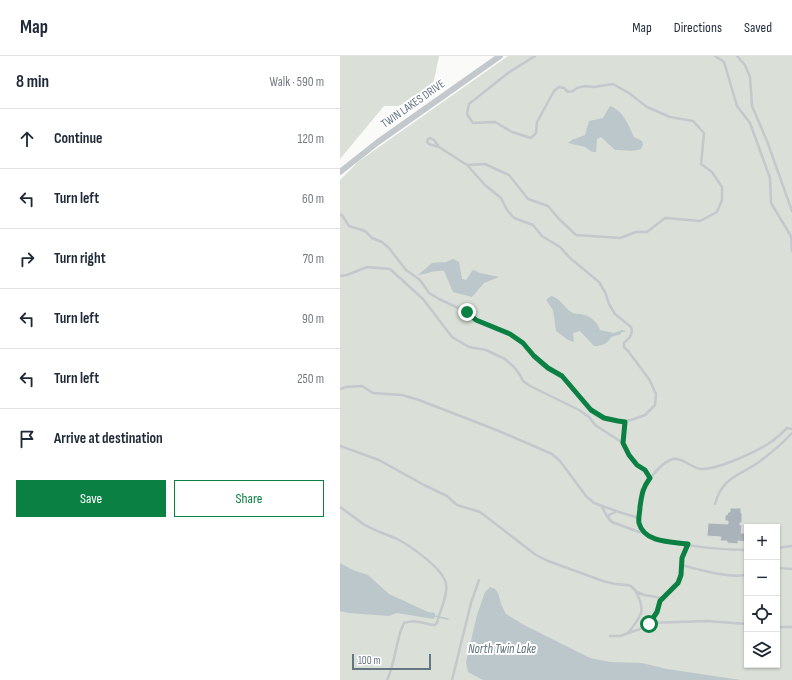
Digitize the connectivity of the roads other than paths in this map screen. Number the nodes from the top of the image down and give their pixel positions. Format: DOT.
graph roads {
  1 [pos="500,56"];
  2 [pos="535,56"];
  3 [pos="716,56"];
  4 [pos="737,56"];
  5 [pos="439,147"];
  6 [pos="467,165"];
  7 [pos="340,172"];
  8 [pos="792,211"];
  9 [pos="340,215"];
  10 [pos="792,251"];
  11 [pos="340,276"];
  12 [pos="340,389"];
  13 [pos="625,422"];
  14 [pos="792,429"];
  15 [pos="792,433"];
  16 [pos="623,443"];
  17 [pos="340,446"];
  18 [pos="650,478"];
  19 [pos="715,504"];
  20 [pos="602,506"];
  21 [pos="340,508"];
  22 [pos="616,511"];
  23 [pos="608,518"];
  24 [pos="639,518"];
  25 [pos="644,532"];
  26 [pos="688,544"];
  27 [pos="792,546"];
  28 [pos="780,548"];
  29 [pos="744,550"];
  30 [pos="681,565"];
  31 [pos="780,568"];
  32 [pos="792,569"];
  33 [pos="744,575"];
  34 [pos="479,580"];
  35 [pos="636,591"];
  36 [pos="662,598"];
  37 [pos="649,624"];
  38 [pos="744,624"];
  39 [pos="780,627"];
  40 [pos="792,627"];
  41 [pos="627,634"];
  42 [pos="610,636"];
  43 [pos="387,680"];
  44 [pos="452,680"];
  1 -- 7 [label="street, TWIN LAKES DRIVE"];
  2 -- 6 [label="lane"];
  3 -- 10 [label="lane"];
  4 -- 8 [label="lane"];
  5 -- 5 [label="lane"];
  5 -- 6 [label="lane"];
  6 -- 13 [label="lane"];
  9 -- 13 [label="lane"];
  11 -- 16 [label="lane"];
  12 -- 20 [label="lane"];
  13 -- 16 [label="lane"];
  14 -- 18 [label="lane"];
  15 -- 19 [label="lane"];
  16 -- 18 [label="lane"];
  17 -- 35 [label="lane"];
  18 -- 24 [label="lane"];
  20 -- 22 [label="lane"];
  20 -- 23 [label="lane"];
  21 -- 43 [label="lane"];
  22 -- 23 [label="lane"];
  22 -- 24 [label="lane"];
  23 -- 25 [label="lane"];
  24 -- 25 [label="lane"];
  25 -- 26 [label="lane"];
  26 -- 29 [label="lane"];
  26 -- 30 [label="lane"];
  27 -- 28 [label="lane"];
  30 -- 33 [label="lane"];
  30 -- 36 [label="lane"];
  31 -- 32 [label="lane"];
  34 -- 44 [label="lane"];
  35 -- 36 [label="lane"];
  35 -- 41 [label="lane"];
  36 -- 37 [label="lane"];
  37 -- 38 [label="lane"];
  37 -- 41 [label="lane"];
  39 -- 40 [label="lane"];
  41 -- 42 [label="lane"];
}
